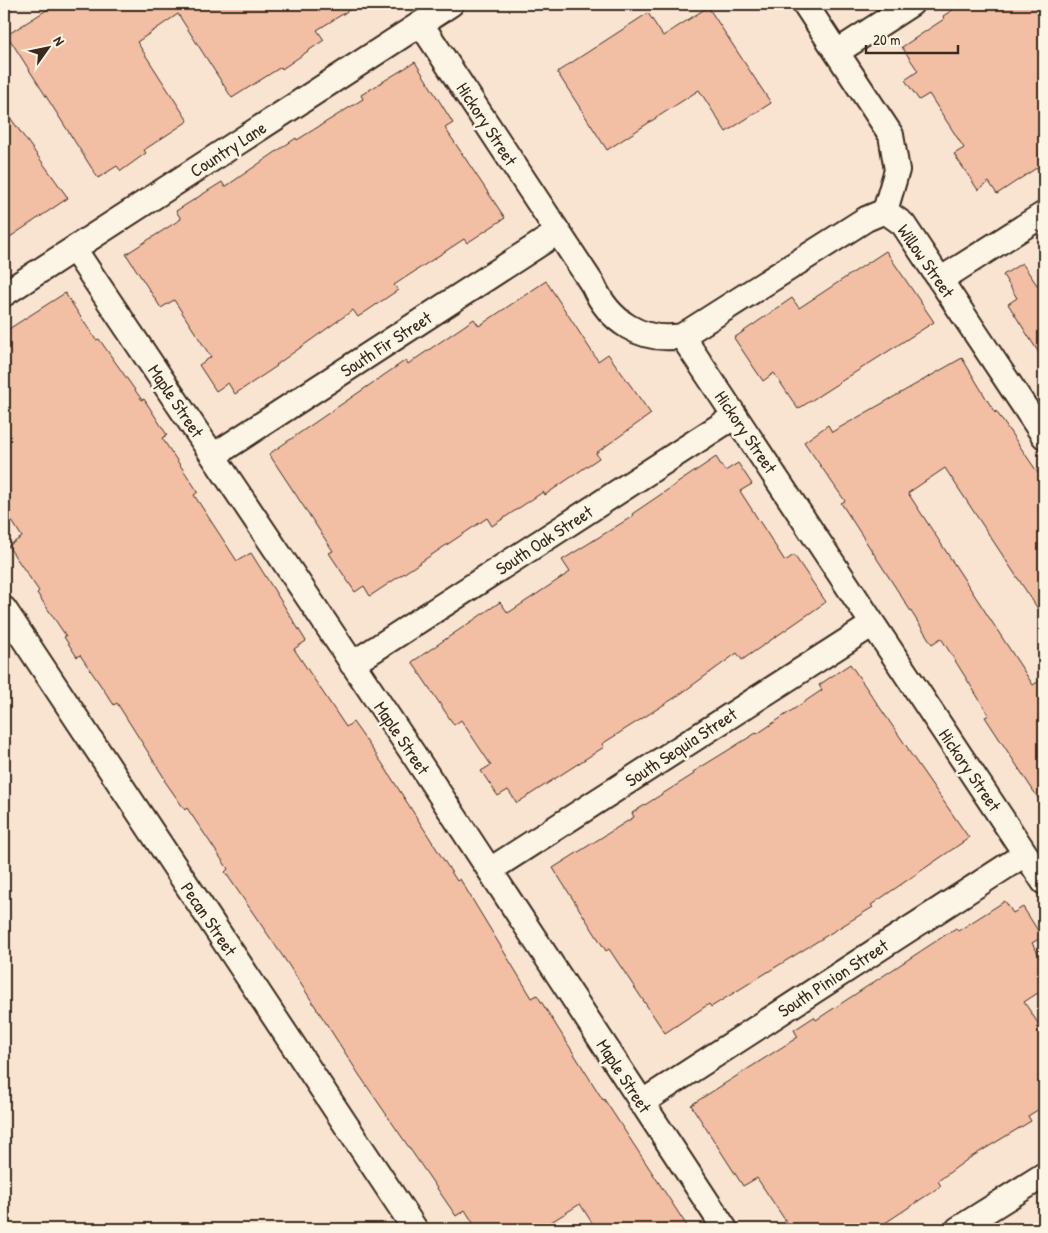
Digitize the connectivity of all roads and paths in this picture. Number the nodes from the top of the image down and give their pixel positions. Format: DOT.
graph roads {
  1 [pos="452,4"];
  2 [pos="804,4"];
  3 [pos="911,4"];
  4 [pos="421,24"];
  5 [pos="837,52"];
  6 [pos="884,212"];
  7 [pos="1044,214"];
  8 [pos="558,232"];
  9 [pos="74,249"];
  10 [pos="940,280"];
  11 [pos="4,294"];
  12 [pos="682,336"];
  13 [pos="735,416"];
  14 [pos="1044,436"];
  15 [pos="213,456"];
  16 [pos="4,609"];
  17 [pos="873,624"];
  18 [pos="352,664"];
  19 [pos="1025,854"];
  20 [pos="490,870"];
  21 [pos="1044,882"];
  22 [pos="641,1103"];
  23 [pos="1044,1175"];
  24 [pos="415,1229"];
  25 [pos="725,1229"];
  26 [pos="958,1229"];
  1 -- 4 [label="street, Country Lane"];
  2 -- 5 [label="street, Willow Street"];
  3 -- 5 [label="street"];
  4 -- 8 [label="street, Hickory Street"];
  4 -- 9 [label="street, Country Lane"];
  5 -- 6 [label="street, Willow Street"];
  6 -- 10 [label="street, Willow Street"];
  6 -- 12 [label="street"];
  7 -- 10 [label="street"];
  8 -- 12 [label="street, Hickory Street"];
  8 -- 15 [label="street, South Fir Street"];
  9 -- 11 [label="street, Country Lane"];
  9 -- 15 [label="street, Maple Street"];
  10 -- 14 [label="street, Willow Street"];
  12 -- 13 [label="street, Hickory Street"];
  13 -- 17 [label="street, Hickory Street"];
  13 -- 18 [label="street, South Oak Street"];
  15 -- 18 [label="street, Maple Street"];
  16 -- 24 [label="street, Pecan Street"];
  17 -- 19 [label="street, Hickory Street"];
  17 -- 20 [label="street, South Sequia Street"];
  18 -- 20 [label="street, Maple Street"];
  19 -- 21 [label="street, Hickory Street"];
  19 -- 22 [label="street, South Pinion Street"];
  20 -- 22 [label="street, Maple Street"];
  22 -- 25 [label="street, Maple Street"];
  23 -- 26 [label="street"];
}
